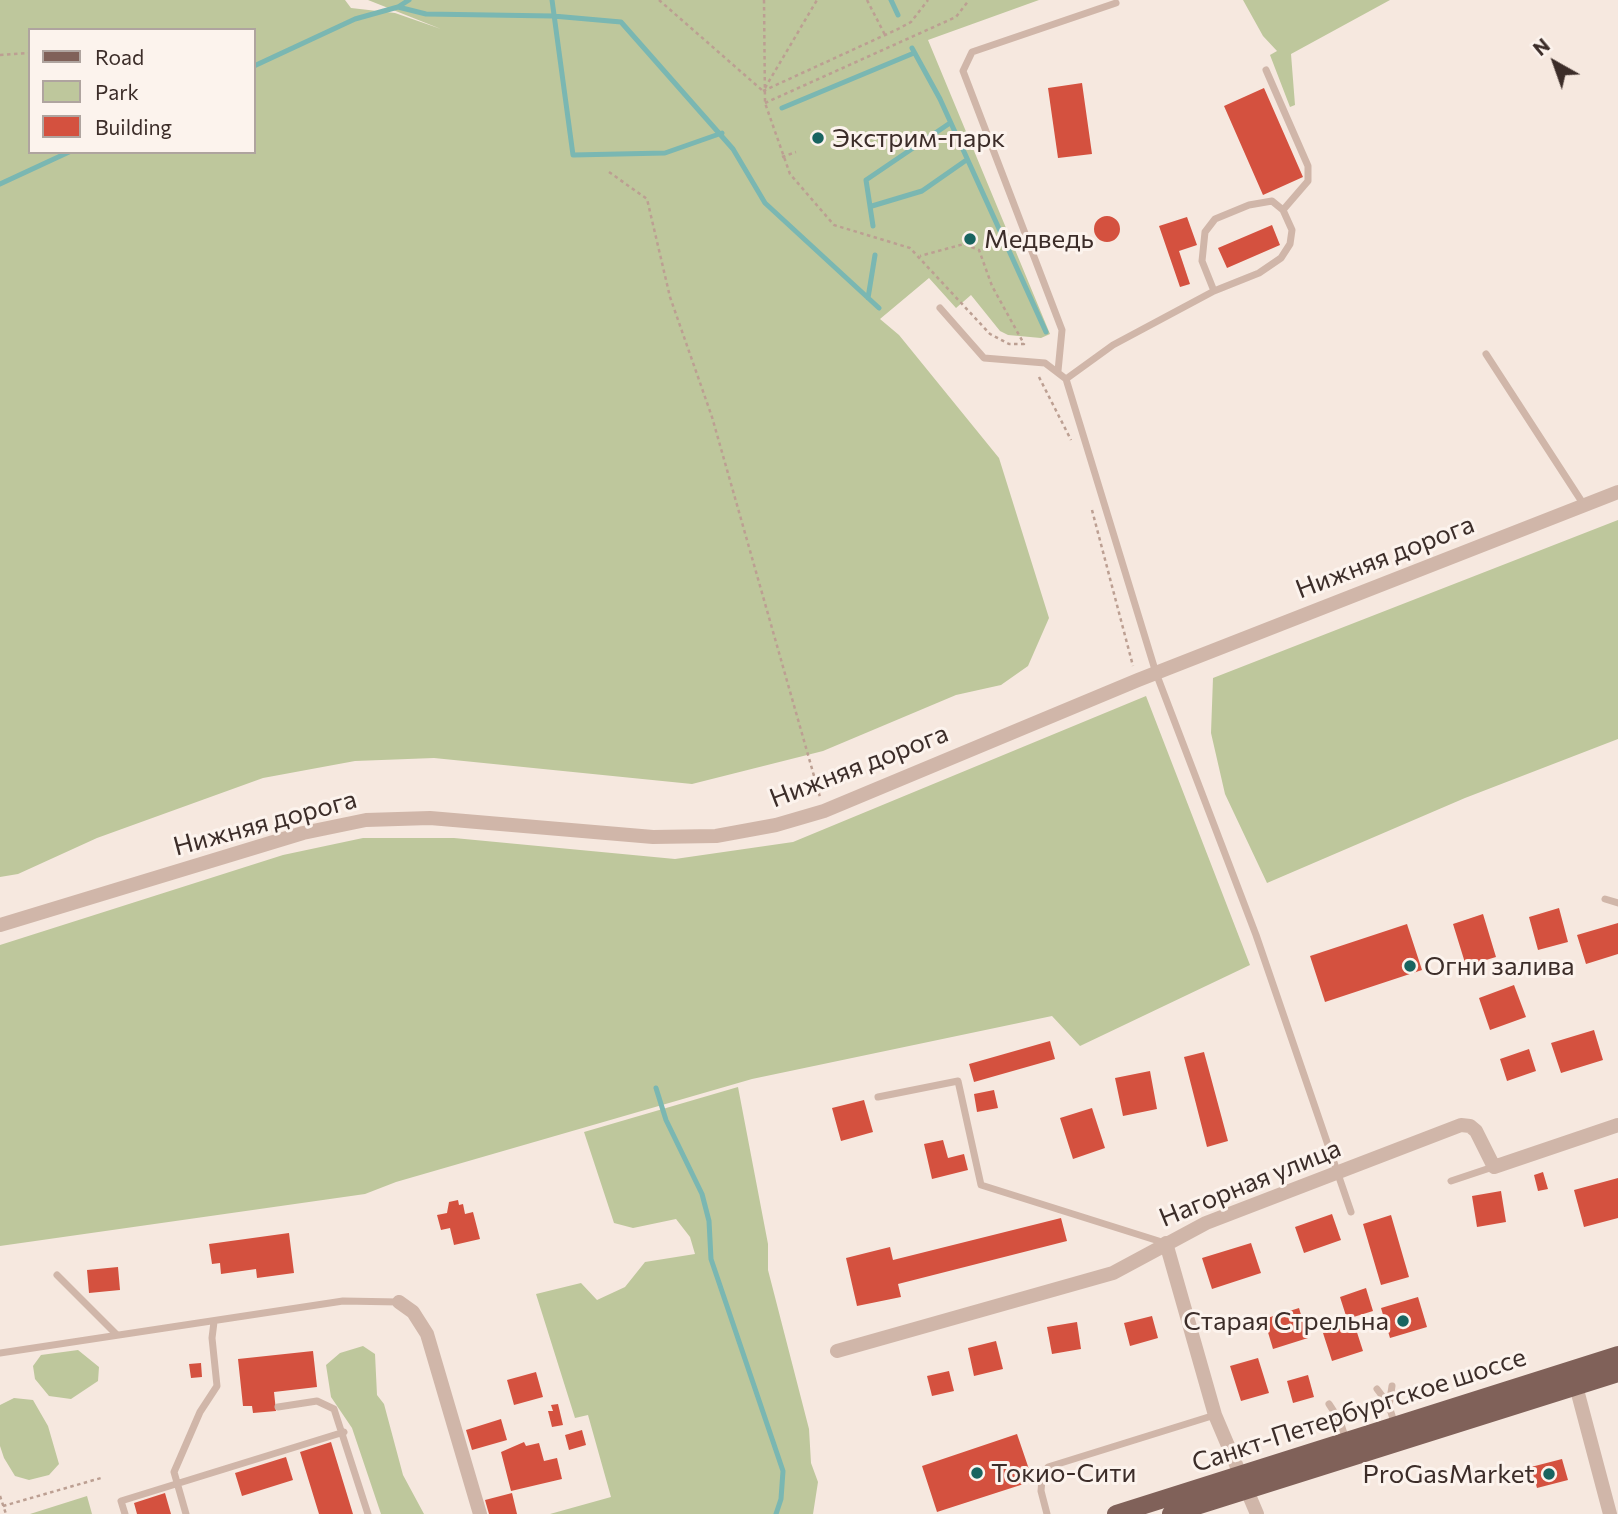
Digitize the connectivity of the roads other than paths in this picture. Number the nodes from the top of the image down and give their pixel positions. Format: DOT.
graph roads {
  1 [pos="1116,3"];
  2 [pos="1266,69"];
  3 [pos="1283,211"];
  4 [pos="1214,291"];
  5 [pos="940,308"];
  6 [pos="1486,354"];
  7 [pos="1058,371"];
  8 [pos="1066,379"];
  9 [pos="1618,492"];
  10 [pos="1584,506"];
  11 [pos="1156,673"];
  12 [pos="1605,899"];
  13 [pos="1618,903"];
  14 [pos="0,926"];
  15 [pos="878,1097"];
  16 [pos="1618,1125"];
  17 [pos="1494,1167"];
  18 [pos="1340,1172"];
  19 [pos="1451,1181"];
  20 [pos="1351,1212"];
  21 [pos="1166,1243"];
  22 [pos="57,1275"];
  23 [pos="399,1302"];
  24 [pos="214,1322"];
  25 [pos="117,1335"];
  26 [pos="837,1351"];
  27 [pos="0,1353"];
  28 [pos="1618,1355"];
  29 [pos="1618,1373"];
  30 [pos="1392,1386"];
  31 [pos="1576,1386"];
  32 [pos="1377,1389"];
  33 [pos="1329,1404"];
  34 [pos="1389,1406"];
  35 [pos="278,1407"];
  36 [pos="1215,1415"];
  37 [pos="1395,1425"];
  38 [pos="344,1432"];
  39 [pos="1346,1441"];
  40 [pos="1243,1482"];
  41 [pos="177,1484"];
  42 [pos="125,1514"];
  43 [pos="186,1514"];
  44 [pos="368,1514"];
  45 [pos="480,1514"];
  46 [pos="1047,1514"];
  47 [pos="1116,1514"];
  48 [pos="1171,1514"];
  49 [pos="1257,1514"];
  50 [pos="1610,1514"];
  1 -- 7 [label="lane"];
  2 -- 3 [label="lane"];
  3 -- 4 [label="lane"];
  3 -- 4 [label="lane"];
  4 -- 8 [label="lane"];
  5 -- 7 [label="lane"];
  6 -- 10 [label="lane"];
  7 -- 8 [label="lane"];
  8 -- 11 [label="lane"];
  9 -- 10 [label="street, Нижняя дорога"];
  10 -- 11 [label="street, Нижняя дорога"];
  11 -- 14 [label="street, Нижняя дорога"];
  11 -- 18 [label="lane"];
  12 -- 13 [label="lane"];
  15 -- 21 [label="lane"];
  16 -- 17 [label="street"];
  17 -- 18 [label="street, Нагорная улица"];
  17 -- 19 [label="lane"];
  18 -- 20 [label="lane"];
  18 -- 21 [label="street, Нагорная улица"];
  21 -- 26 [label="street, Нагорная улица"];
  21 -- 36 [label="street"];
  22 -- 25 [label="lane"];
  23 -- 24 [label="lane"];
  23 -- 45 [label="street"];
  24 -- 25 [label="lane"];
  24 -- 41 [label="lane"];
  25 -- 27 [label="lane"];
  28 -- 37 [label="main road, Санкт-Петербургское шоссе"];
  29 -- 31 [label="main road, Санкт-Петербургское шоссе"];
  30 -- 34 [label="lane"];
  31 -- 40 [label="main road, Санкт-Петербургское шоссе"];
  31 -- 50 [label="street"];
  32 -- 34 [label="lane"];
  33 -- 39 [label="lane"];
  34 -- 37 [label="lane"];
  35 -- 38 [label="lane"];
  36 -- 40 [label="street"];
  36 -- 46 [label="lane"];
  37 -- 39 [label="main road, Санкт-Петербургское шоссе"];
  38 -- 41 [label="lane"];
  38 -- 44 [label="lane"];
  39 -- 40 [label="main road, Санкт-Петербургское шоссе"];
  40 -- 47 [label="main road, Санкт-Петербургское шоссе"];
  40 -- 48 [label="main road, Санкт-Петербургское шоссе"];
  40 -- 49 [label="street"];
  41 -- 42 [label="lane"];
  41 -- 43 [label="lane"];
}
